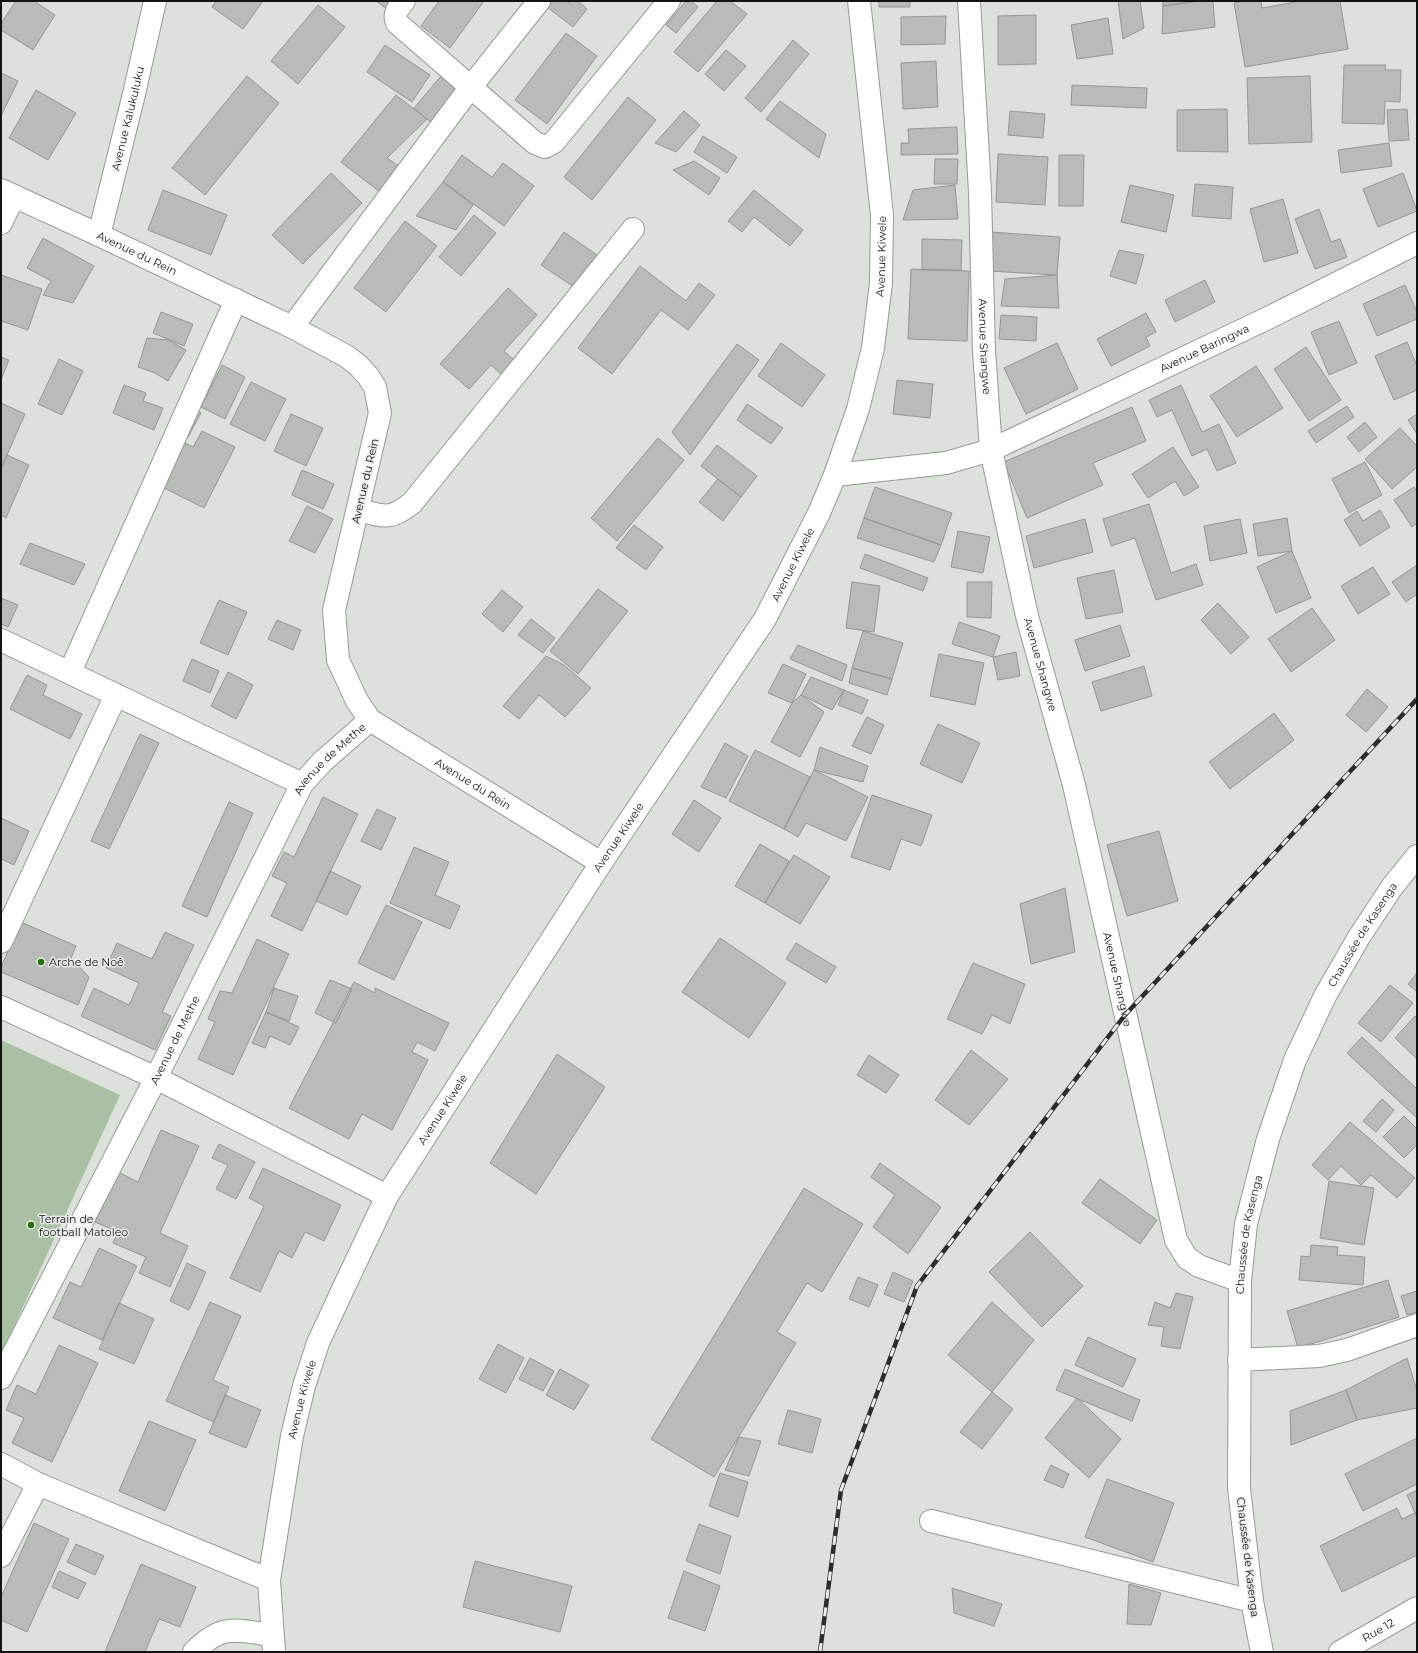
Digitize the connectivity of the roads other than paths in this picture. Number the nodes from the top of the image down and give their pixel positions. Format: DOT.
graph roads {
  1 [pos="155,1"];
  2 [pos="404,1"];
  3 [pos="539,1"];
  4 [pos="668,1"];
  5 [pos="859,1"];
  6 [pos="969,1"];
  7 [pos="470,88"];
  8 [pos="8,193"];
  9 [pos="1,224"];
  10 [pos="633,229"];
  11 [pos="99,235"];
  12 [pos="1417,243"];
  13 [pos="236,300"];
  14 [pos="292,327"];
  15 [pos="991,450"];
  16 [pos="834,476"];
  17 [pos="358,510"];
  18 [pos="1,640"];
  19 [pos="70,672"];
  20 [pos="116,695"];
  21 [pos="370,720"];
  22 [pos="302,784"];
  23 [pos="1417,856"];
  24 [pos="601,863"];
  25 [pos="1,942"];
  26 [pos="1,1007"];
  27 [pos="156,1078"];
  28 [pos="387,1196"];
  29 [pos="1240,1281"];
  30 [pos="1417,1325"];
  31 [pos="1239,1360"];
  32 [pos="1,1378"];
  33 [pos="1,1464"];
  34 [pos="38,1484"];
  35 [pos="931,1521"];
  36 [pos="1,1556"];
  37 [pos="269,1580"];
  38 [pos="1252,1601"];
  39 [pos="1417,1608"];
  40 [pos="273,1643"];
  41 [pos="194,1652"];
  42 [pos="1262,1652"];
  43 [pos="1340,1652"];
  1 -- 11 [label="street, Avenue Kalukuluku"];
  2 -- 7 [label="street"];
  3 -- 7 [label="street"];
  4 -- 7 [label="street"];
  5 -- 16 [label="street, Avenue Kiwele"];
  6 -- 15 [label="street, Avenue Shangwe"];
  7 -- 14 [label="street"];
  8 -- 9 [label="street"];
  8 -- 11 [label="street, Avenue du Rein"];
  10 -- 17 [label="street"];
  11 -- 13 [label="street, Avenue du Rein"];
  12 -- 15 [label="street, Avenue Baringwa"];
  13 -- 14 [label="street, Avenue du Rein"];
  13 -- 19 [label="street"];
  14 -- 17 [label="street, Avenue du Rein"];
  15 -- 16 [label="street, Avenue Baringwa"];
  15 -- 29 [label="street, Avenue Shangwe"];
  16 -- 24 [label="street, Avenue Kiwele"];
  17 -- 21 [label="street, Avenue du Rein"];
  18 -- 19 [label="street"];
  19 -- 20 [label="street"];
  20 -- 22 [label="street"];
  20 -- 25 [label="street"];
  21 -- 22 [label="street, Avenue de Methe"];
  21 -- 24 [label="street, Avenue du Rein"];
  22 -- 27 [label="street, Avenue de Methe"];
  23 -- 29 [label="street, Chaussée de Kasenga"];
  24 -- 28 [label="street, Avenue Kiwele"];
  26 -- 27 [label="street"];
  27 -- 28 [label="street"];
  27 -- 32 [label="street, Avenue de Methe"];
  28 -- 37 [label="street, Avenue Kiwele"];
  29 -- 31 [label="street, Chaussée de Kasenga"];
  30 -- 31 [label="street"];
  31 -- 38 [label="street, Chaussée de Kasenga"];
  33 -- 34 [label="street"];
  34 -- 36 [label="street"];
  34 -- 37 [label="street"];
  35 -- 38 [label="street"];
  37 -- 40 [label="street, Avenue Kiwele"];
  38 -- 42 [label="street, Chaussée de Kasenga"];
  39 -- 43 [label="street, Rue 12"];
  40 -- 41 [label="street"];
}
